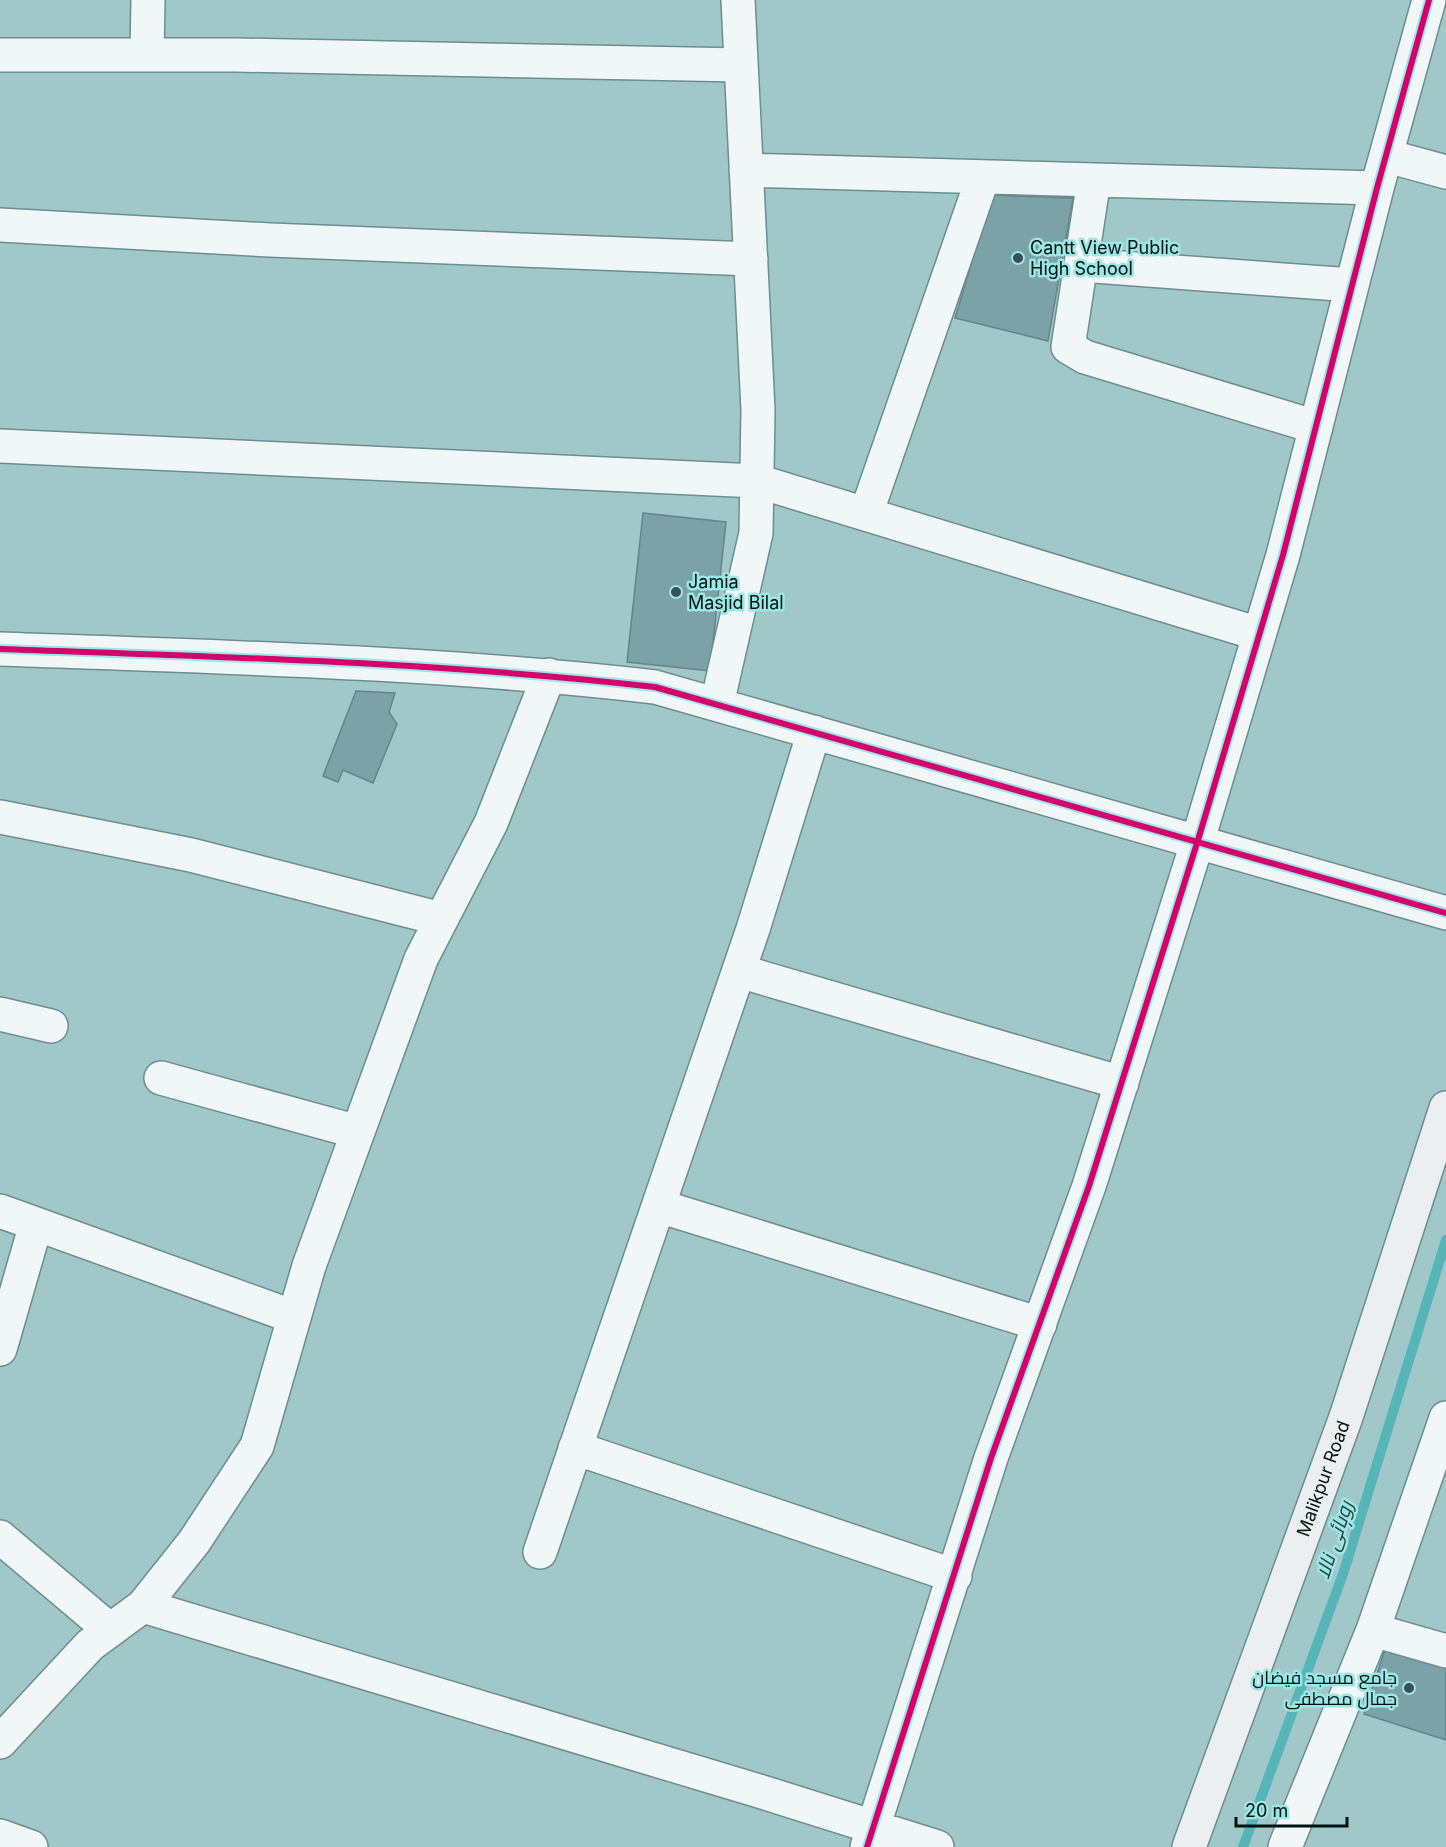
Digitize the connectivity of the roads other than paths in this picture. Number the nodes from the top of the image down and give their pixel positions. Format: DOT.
graph roads {
  1 [pos="148,0"];
  2 [pos="738,0"];
  3 [pos="1429,0"];
  4 [pos="0,55"];
  5 [pos="147,55"];
  6 [pos="741,65"];
  7 [pos="1387,156"];
  8 [pos="746,170"];
  9 [pos="1446,172"];
  10 [pos="983,177"];
  11 [pos="1094,180"];
  12 [pos="1377,188"];
  13 [pos="0,225"];
  14 [pos="751,259"];
  15 [pos="1080,265"];
  16 [pos="1352,285"];
  17 [pos="1316,427"];
  18 [pos="0,446"];
  19 [pos="757,481"];
  20 [pos="866,514"];
  21 [pos="1259,634"];
  22 [pos="0,650"];
  23 [pos="549,675"];
  24 [pos="717,704"];
  25 [pos="814,732"];
  26 [pos="0,817"];
  27 [pos="1198,840"];
  28 [pos="1446,913"];
  29 [pos="441,919"];
  30 [pos="739,971"];
  31 [pos="0,1014"];
  32 [pos="51,1026"];
  33 [pos="161,1078"];
  34 [pos="1122,1083"];
  35 [pos="1446,1108"];
  36 [pos="358,1132"];
  37 [pos="659,1206"];
  38 [pos="0,1211"];
  39 [pos="36,1224"];
  40 [pos="294,1317"];
  41 [pos="1040,1324"];
  42 [pos="0,1349"];
  43 [pos="1446,1418"];
  44 [pos="575,1448"];
  45 [pos="0,1538"];
  46 [pos="540,1552"];
  47 [pos="954,1576"];
  48 [pos="142,1606"];
  49 [pos="110,1630"];
  50 [pos="1373,1630"];
  51 [pos="1446,1651"];
  52 [pos="0,1742"];
  53 [pos="0,1836"];
  54 [pos="870,1837"];
  55 [pos="31,1847"];
  56 [pos="937,1847"];
  57 [pos="1190,1847"];
  58 [pos="1285,1847"];
  1 -- 5 [label="street"];
  2 -- 6 [label="street"];
  3 -- 7 [label="street"];
  4 -- 5 [label="street"];
  5 -- 6 [label="street"];
  6 -- 8 [label="street"];
  7 -- 9 [label="street"];
  7 -- 12 [label="street"];
  8 -- 10 [label="street"];
  8 -- 14 [label="street"];
  10 -- 11 [label="street"];
  10 -- 20 [label="street"];
  11 -- 12 [label="street"];
  11 -- 15 [label="street"];
  12 -- 16 [label="street"];
  13 -- 14 [label="street"];
  14 -- 19 [label="street"];
  15 -- 16 [label="street"];
  15 -- 17 [label="street"];
  16 -- 17 [label="street"];
  17 -- 21 [label="street"];
  18 -- 19 [label="street"];
  19 -- 20 [label="street"];
  19 -- 24 [label="street"];
  20 -- 21 [label="street"];
  21 -- 27 [label="street"];
  22 -- 23 [label="street"];
  23 -- 24 [label="street"];
  23 -- 29 [label="street"];
  24 -- 25 [label="street"];
  25 -- 27 [label="street"];
  25 -- 30 [label="street"];
  26 -- 29 [label="street"];
  27 -- 28 [label="street"];
  27 -- 34 [label="street"];
  29 -- 36 [label="street"];
  30 -- 34 [label="street"];
  30 -- 37 [label="street"];
  31 -- 32 [label="street"];
  33 -- 36 [label="street"];
  34 -- 41 [label="street"];
  35 -- 57 [label="street, Malikpur Road"];
  36 -- 40 [label="street"];
  37 -- 41 [label="street"];
  37 -- 44 [label="street"];
  38 -- 39 [label="street"];
  39 -- 40 [label="street"];
  39 -- 42 [label="street"];
  40 -- 48 [label="street"];
  41 -- 47 [label="street"];
  43 -- 50 [label="street"];
  44 -- 46 [label="street"];
  44 -- 47 [label="street"];
  45 -- 49 [label="street"];
  47 -- 54 [label="street"];
  48 -- 49 [label="street"];
  48 -- 54 [label="street"];
  49 -- 52 [label="street"];
  50 -- 51 [label="street"];
  50 -- 58 [label="street"];
  53 -- 55 [label="street"];
  54 -- 56 [label="street"];
}
